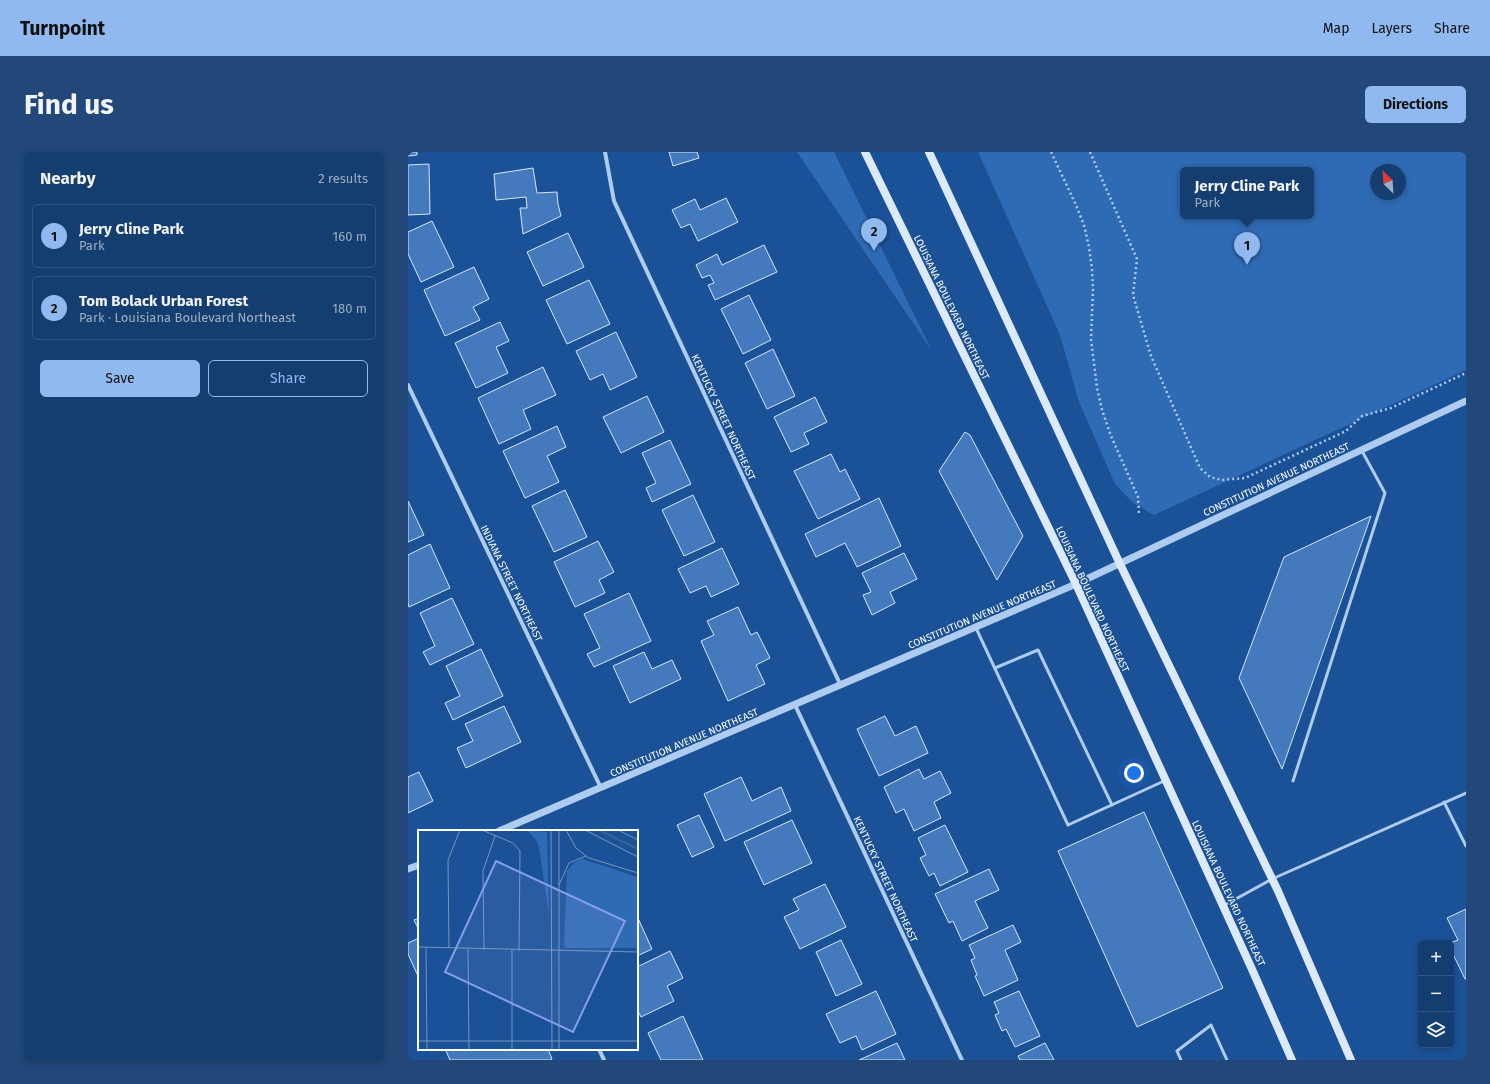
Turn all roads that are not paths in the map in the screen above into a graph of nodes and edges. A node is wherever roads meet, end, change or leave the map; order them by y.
1 (605, 152) edge
2 (865, 152) edge
3 (929, 152) edge
4 (408, 385) edge
5 (1466, 401) edge
6 (1362, 450) junction
7 (1120, 564) junction
8 (1076, 584) junction
9 (976, 628) junction
10 (995, 668) junction
11 (841, 686) junction
12 (796, 705) junction
13 (1166, 780) junction
14 (1293, 781) dead end
15 (601, 788) junction
16 (1466, 793) edge
17 (1444, 802) junction
18 (1112, 806) junction
19 (501, 830) edge
20 (1466, 846) edge
21 (418, 864) edge
22 (408, 869) edge
23 (1272, 879) junction
24 (1224, 906) junction
25 (599, 1050) edge
26 (604, 1060) edge
27 (962, 1060) edge
28 (1181, 1060) edge
29 (1227, 1060) edge
30 (1292, 1060) edge
31 (1351, 1060) edge

1 - 11 street, KENTUCKY STREET NORTHEAST
2 - 8 main road, LOUISIANA BOULEVARD NORTHEAST
3 - 7 main road
4 - 15 street, INDIANA STREET NORTHEAST
5 - 6 street, CONSTITUTION AVENUE NORTHEAST
6 - 7 street, CONSTITUTION AVENUE NORTHEAST
6 - 14 lane
7 - 8 street, CONSTITUTION AVENUE NORTHEAST
7 - 23 main road
8 - 9 street, CONSTITUTION AVENUE NORTHEAST
8 - 13 main road, LOUISIANA BOULEVARD NORTHEAST
9 - 10 lane
9 - 11 street, CONSTITUTION AVENUE NORTHEAST
10 - 18 lane
10 - 18 lane
11 - 12 street, CONSTITUTION AVENUE NORTHEAST
12 - 15 street, CONSTITUTION AVENUE NORTHEAST
12 - 27 street, KENTUCKY STREET NORTHEAST
13 - 18 lane
13 - 24 main road, LOUISIANA BOULEVARD NORTHEAST
15 - 19 street, CONSTITUTION AVENUE NORTHEAST
16 - 17 lane
17 - 20 lane
17 - 23 lane
21 - 22 street
23 - 24 lane
23 - 31 main road
24 - 30 main road, LOUISIANA BOULEVARD NORTHEAST
25 - 26 street
28 - 29 lane

